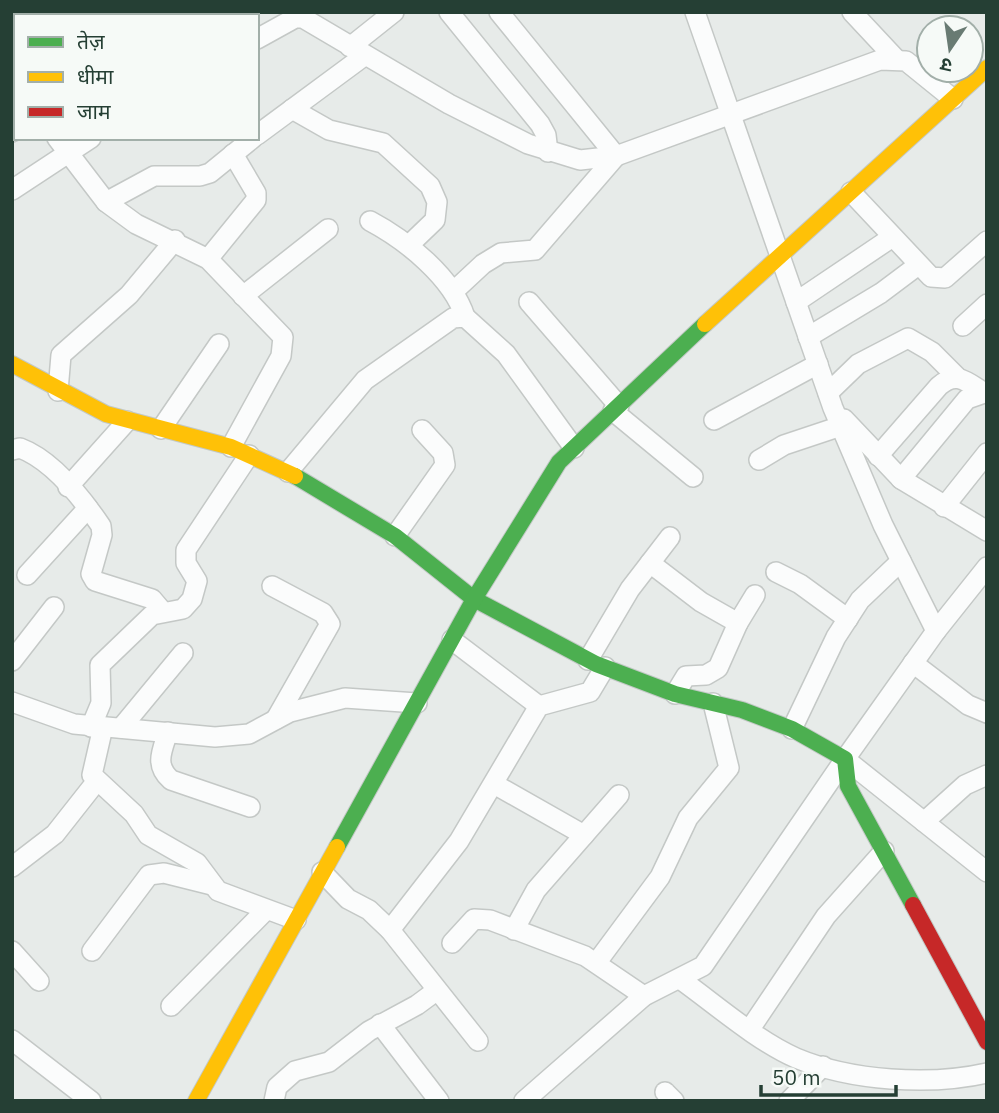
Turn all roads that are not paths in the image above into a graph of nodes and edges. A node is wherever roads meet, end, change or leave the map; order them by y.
1 (394, 12) edge
2 (449, 12) edge
3 (499, 12) edge
4 (695, 12) edge
5 (852, 12) edge
6 (259, 35) edge
7 (357, 52) junction
8 (895, 58) junction
9 (987, 68) edge
10 (953, 99) junction
11 (292, 108) junction
12 (730, 114) junction
13 (259, 133) edge
14 (83, 140) edge
15 (250, 140) edge
16 (63, 145) edge
17 (548, 152) junction
18 (233, 154) junction
19 (616, 156) junction
20 (12, 190) edge
21 (851, 192) junction
22 (106, 202) junction
23 (370, 221) dead end
24 (328, 229) dead end
25 (891, 238) junction
26 (175, 240) junction
27 (987, 241) edge
28 (409, 245) junction
29 (779, 254) junction
30 (208, 259) junction
31 (917, 266) junction
32 (454, 291) junction
33 (243, 296) junction
34 (529, 302) dead end
35 (796, 302) junction
36 (987, 304) edge
37 (465, 317) junction
38 (964, 326) dead end
39 (808, 337) junction
40 (219, 344) dead end
41 (818, 363) junction
42 (12, 364) edge
43 (957, 377) junction
44 (58, 391) junction
45 (985, 392) edge
46 (616, 408) junction
47 (834, 409) junction
48 (715, 420) dead end
49 (127, 421) junction
50 (161, 429) junction
51 (422, 430) dead end
52 (231, 447) junction
53 (574, 448) junction
54 (12, 450) edge
55 (987, 453) edge
56 (249, 455) junction
57 (878, 456) junction
58 (759, 460) dead end
59 (288, 472) junction
60 (693, 477) dead end
61 (901, 480) junction
62 (68, 487) junction
63 (944, 507) junction
64 (88, 508) junction
65 (987, 531) edge
66 (395, 536) junction
67 (670, 537) dead end
68 (901, 561) junction
69 (650, 563) junction
70 (987, 567) edge
71 (776, 572) dead end
72 (27, 575) dead end
73 (272, 586) dead end
74 (755, 595) dead end
75 (474, 599) junction
76 (54, 607) dead end
77 (163, 612) junction
78 (848, 619) junction
79 (737, 623) junction
80 (936, 631) junction
81 (20, 638) edge
82 (452, 640) junction
83 (183, 653) dead end
84 (12, 661) edge
85 (596, 663) junction
86 (913, 663) junction
87 (675, 694) junction
88 (12, 702) edge
89 (416, 703) junction
90 (713, 703) junction
91 (539, 706) junction
92 (987, 713) edge
93 (276, 719) junction
94 (105, 727) junction
95 (792, 729) junction
96 (169, 732) junction
97 (845, 759) junction
98 (987, 775) edge
99 (96, 782) junction
100 (494, 784) junction
101 (619, 795) dead end
102 (250, 807) dead end
103 (924, 822) junction
104 (584, 835) junction
105 (884, 851) junction
106 (12, 867) edge
107 (322, 872) junction
108 (987, 873) edge
109 (212, 886) junction
110 (266, 910) junction
111 (296, 920) junction
112 (390, 930) junction
113 (514, 930) junction
114 (452, 943) dead end
115 (12, 951) edge
116 (92, 951) dead end
117 (597, 962) junction
118 (680, 979) junction
119 (39, 981) dead end
120 (436, 991) junction
121 (644, 996) junction
122 (171, 1006) dead end
123 (380, 1024) junction
124 (750, 1029) junction
125 (12, 1040) edge
126 (478, 1041) dead end
127 (987, 1042) edge
128 (823, 1066) junction
129 (987, 1073) edge
130 (92, 1101) edge
131 (196, 1101) edge
132 (274, 1101) edge
133 (439, 1101) edge
134 (524, 1101) edge
135 (789, 1101) edge

1 - 7 street
2 - 17 street
3 - 19 street
4 - 12 street
5 - 8 street
6 - 7 street
7 - 11 street
7 - 17 street
8 - 10 street
8 - 12 street
9 - 10 street
10 - 21 street
11 - 13 street
11 - 28 street
12 - 19 street
12 - 29 street
14 - 16 street
15 - 18 street
16 - 20 street
16 - 22 street
17 - 19 street
18 - 22 street
18 - 30 street
19 - 32 street
21 - 25 street
21 - 29 street
22 - 26 street
23 - 28 street
24 - 33 street
25 - 31 street
25 - 35 street
26 - 30 street
26 - 44 street
27 - 31 street
28 - 32 street
29 - 35 street
29 - 46 street
30 - 33 street
31 - 39 street
32 - 37 street
33 - 52 street
34 - 46 street
35 - 39 street
36 - 38 street
37 - 53 street
37 - 59 street
39 - 41 street
40 - 50 street
41 - 47 street
41 - 48 street
42 - 44 street
43 - 45 street
43 - 47 street
43 - 57 street
44 - 49 street
45 - 61 street
46 - 53 street
46 - 60 street
47 - 57 street
47 - 58 street
47 - 68 street
49 - 50 street
49 - 62 street
50 - 52 street
51 - 66 street
52 - 56 street
53 - 75 street
54 - 62 street
55 - 63 street
56 - 59 street
56 - 77 street
57 - 61 street
59 - 66 street
61 - 63 street
62 - 64 street
63 - 65 street
64 - 72 street
64 - 77 street
66 - 75 street
67 - 69 street
68 - 78 street
68 - 80 street
69 - 79 street
69 - 85 street
70 - 80 street
71 - 78 street
73 - 93 street
74 - 79 street
75 - 82 street
75 - 85 street
76 - 81 street
77 - 94 street
78 - 95 street
79 - 87 street
80 - 86 street
81 - 84 street
82 - 89 street
82 - 91 street
83 - 94 street
85 - 87 street
85 - 91 street
86 - 92 street
86 - 97 street
87 - 90 street
88 - 94 street
89 - 93 street
89 - 107 street
90 - 95 street
90 - 117 street
91 - 100 street
93 - 96 street
94 - 96 street
94 - 99 street
95 - 97 street
96 - 102 street
97 - 103 street
97 - 105 street
97 - 118 street
98 - 103 street
99 - 106 street
99 - 109 street
100 - 104 street
100 - 112 street
101 - 104 street
103 - 108 street
104 - 113 street
105 - 124 street
105 - 127 street
107 - 111 street
107 - 112 street
109 - 110 street
109 - 116 street
110 - 111 street
110 - 122 street
111 - 131 street
112 - 120 street
113 - 114 street
113 - 117 street
115 - 119 street
117 - 121 street
118 - 121 street
118 - 124 street
120 - 123 street
120 - 126 street
121 - 134 street
123 - 132 street
123 - 133 street
124 - 128 street
125 - 130 street
128 - 129 street
128 - 135 street

